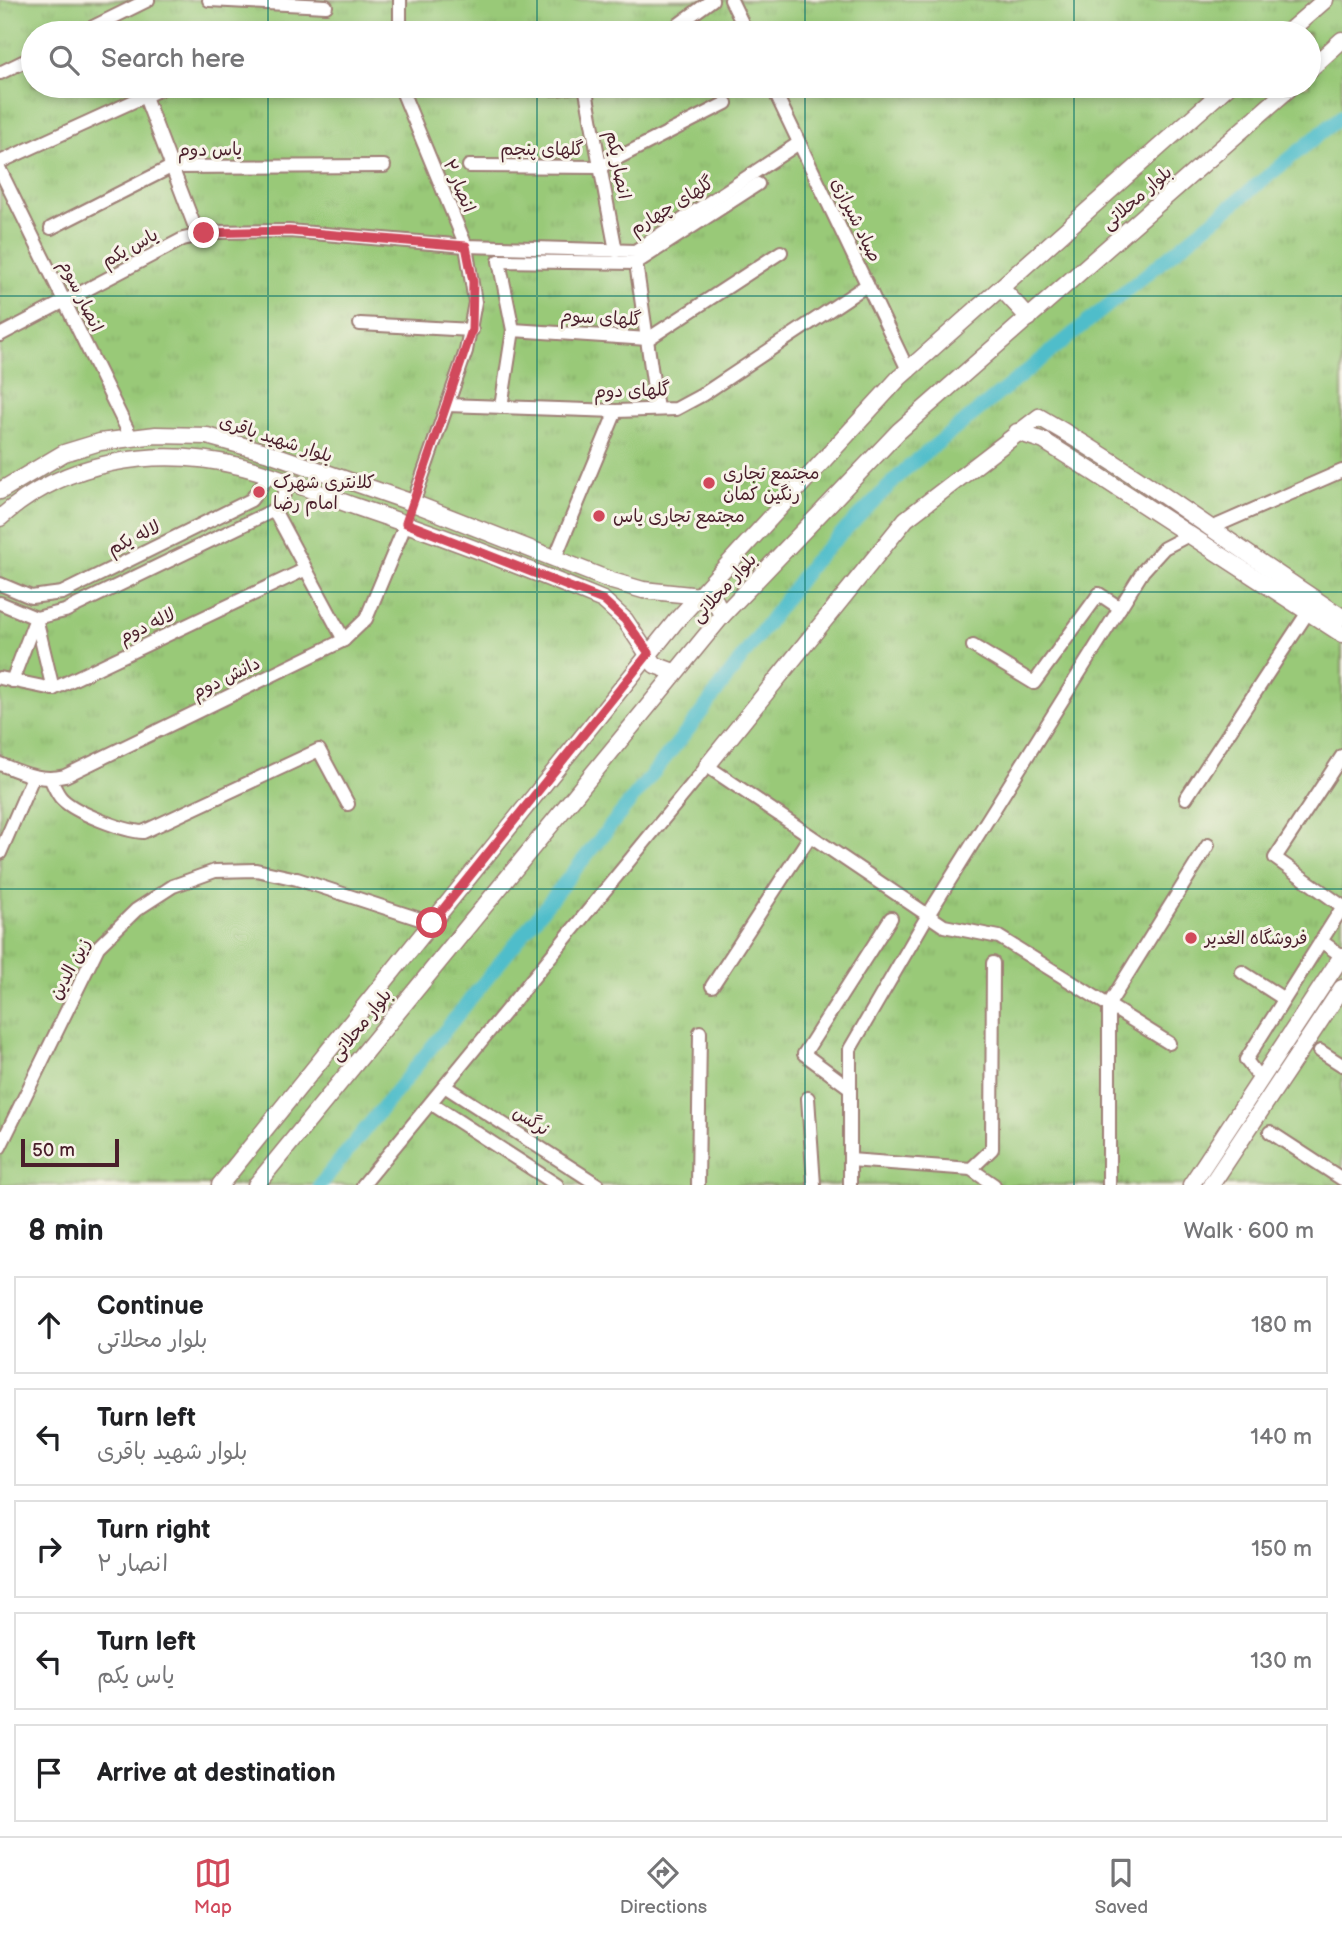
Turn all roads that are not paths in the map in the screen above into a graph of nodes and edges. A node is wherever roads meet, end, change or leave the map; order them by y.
1 (148, 0) edge
2 (209, 0) edge
3 (400, 0) edge
4 (712, 0) edge
5 (731, 0) edge
6 (1325, 0) edge
7 (326, 6) dead end
8 (105, 21) edge
9 (400, 21) edge
10 (683, 21) edge
11 (741, 21) edge
12 (1301, 21) edge
13 (1342, 40) edge
14 (1321, 59) edge
15 (21, 63) edge
16 (0, 73) edge
17 (136, 98) edge
18 (145, 98) edge
19 (405, 98) edge
20 (587, 98) edge
21 (778, 98) edge
22 (1215, 98) edge
23 (1278, 98) edge
24 (726, 103) dead end
25 (799, 143) junction
26 (0, 162) edge
27 (384, 166) dead end
28 (468, 166) dead end
29 (171, 167) junction
30 (600, 167) junction
31 (0, 170) edge
32 (758, 184) dead end
33 (51, 228) dead end
34 (198, 235) junction
35 (466, 246) junction
36 (616, 251) junction
37 (781, 252) dead end
38 (636, 263) junction
39 (867, 285) junction
40 (1001, 288) junction
41 (65, 303) junction
42 (1029, 318) junction
43 (360, 324) dead end
44 (472, 330) junction
45 (513, 330) junction
46 (0, 335) edge
47 (648, 340) junction
48 (908, 370) junction
49 (447, 405) junction
50 (501, 407) junction
51 (657, 410) junction
52 (616, 411) junction
53 (1017, 432) junction
54 (131, 437) junction
55 (1342, 471) edge
56 (269, 475) junction
57 (290, 483) junction
58 (0, 491) edge
59 (413, 503) junction
60 (274, 510) junction
61 (0, 518) edge
62 (406, 523) junction
63 (1209, 529) junction
64 (1189, 535) junction
65 (555, 558) junction
66 (304, 570) junction
67 (0, 584) edge
68 (701, 597) junction
69 (0, 603) edge
70 (1120, 608) junction
71 (1308, 612) junction
72 (722, 616) junction
73 (1342, 617) edge
74 (36, 618) junction
75 (1342, 634) edge
76 (344, 640) junction
77 (973, 646) dead end
78 (649, 653) junction
79 (674, 672) junction
80 (6, 680) edge
81 (53, 689) junction
82 (1342, 756) edge
83 (0, 764) edge
84 (706, 766) junction
85 (33, 777) junction
86 (51, 780) junction
87 (1186, 798) dead end
88 (348, 804) dead end
89 (810, 836) junction
90 (1208, 845) dead end
91 (0, 853) edge
92 (1342, 907) edge
93 (928, 915) junction
94 (891, 918) dead end
95 (432, 923) junction
96 (1321, 942) junction
97 (1342, 956) edge
98 (993, 963) dead end
99 (1242, 972) dead end
100 (712, 986) dead end
101 (1342, 988) edge
102 (1284, 999) junction
103 (1109, 1004) junction
104 (699, 1032) dead end
105 (1169, 1043) dead end
106 (1320, 1051) dead end
107 (1342, 1065) edge
108 (1261, 1080) junction
109 (446, 1087) junction
110 (850, 1088) junction
111 (808, 1098) dead end
112 (432, 1104) junction
113 (1270, 1132) dead end
114 (0, 1147) edge
115 (850, 1160) junction
116 (971, 1169) junction
117 (1342, 1179) edge
118 (220, 1185) edge
119 (256, 1185) edge
120 (363, 1185) edge
121 (557, 1185) edge
122 (598, 1185) edge
123 (698, 1185) edge
124 (814, 1185) edge
125 (850, 1185) edge
126 (994, 1185) edge
127 (1109, 1185) edge
128 (1191, 1185) edge
129 (1211, 1185) edge

1 - 8 street
2 - 7 street
3 - 9 street
4 - 10 street
5 - 11 street
6 - 12 street
13 - 14 street
15 - 16 street
17 - 26 street
18 - 29 street
19 - 35 street, انصار ۲
20 - 30 street, انصار یکم
21 - 25 street, صیاد شیرازی
22 - 40 street, بلوار محلاتی
23 - 42 street, بلوار محلاتی
24 - 30 street, گلهای پنجم
25 - 36 street, گلهای چهارم
25 - 39 street, صیاد شیرازی
27 - 29 street, یاس دوم
28 - 30 street, گلهای پنجم
29 - 33 street, یاس دوم
29 - 34 street
30 - 36 street, انصار یکم
31 - 41 street, انصار سوم
32 - 38 street
34 - 35 street, یاس یکم
34 - 41 street, یاس یکم
35 - 36 street, گلهای چهارم
35 - 44 street, انصار ۲
37 - 47 street, گلهای سوم
38 - 45 street
38 - 47 street
39 - 48 street, صیاد شیرازی
39 - 51 street, گلهای دوم
40 - 42 street
40 - 48 street, بلوار محلاتی
41 - 46 street, یاس یکم
41 - 54 street, انصار سوم
42 - 72 street, بلوار محلاتی
43 - 44 street
44 - 49 street, انصار ۲
45 - 47 street, گلهای سوم
45 - 50 street
47 - 51 street
48 - 68 street, بلوار محلاتی
49 - 50 street, گلهای دوم
49 - 59 street, انصار ۲
50 - 52 street, گلهای دوم
51 - 52 street, گلهای دوم
52 - 65 street
53 - 63 street
53 - 64 street
53 - 84 street
54 - 58 street, بلوار شهید باقری
54 - 59 street, بلوار شهید باقری
55 - 63 street
56 - 57 street, بلوار شهید باقری
56 - 61 street, بلوار شهید باقری
56 - 67 street, لاله یکم
57 - 60 street
57 - 62 street, بلوار شهید باقری
59 - 62 street
59 - 65 street, بلوار شهید باقری
60 - 66 street
60 - 74 street
62 - 76 street, دانش دوم
62 - 78 street, بلوار شهید باقری
63 - 73 street
64 - 70 street
64 - 71 street
65 - 68 street, بلوار شهید باقری
66 - 76 street
66 - 81 street, لاله دوم
68 - 72 street
68 - 78 street, بلوار محلاتی
69 - 74 street
70 - 77 street
70 - 93 street
71 - 75 street
71 - 87 street
72 - 79 street, بلوار محلاتی
74 - 80 street
74 - 81 street
76 - 86 street, دانش دوم
78 - 79 street, بلوار شهید باقری
78 - 95 street, بلوار محلاتی
79 - 119 street, بلوار محلاتی
80 - 81 street
82 - 92 street
83 - 85 street
84 - 89 street
84 - 109 street
85 - 86 street
85 - 91 street
86 - 88 street
89 - 93 street
89 - 100 street
90 - 103 street
92 - 96 street
93 - 103 street
93 - 110 street
94 - 110 street
95 - 114 street, زین الدین
95 - 118 street, بلوار محلاتی
96 - 97 street
96 - 102 street
97 - 108 street
98 - 116 street
99 - 102 street
101 - 129 street
102 - 108 street
103 - 105 street
103 - 127 street
104 - 123 street
106 - 107 street
108 - 128 street
109 - 112 street
109 - 122 street, نرگس
110 - 115 street
111 - 124 street
112 - 120 street
112 - 121 street
113 - 117 street
115 - 116 street
115 - 125 street
116 - 126 street

